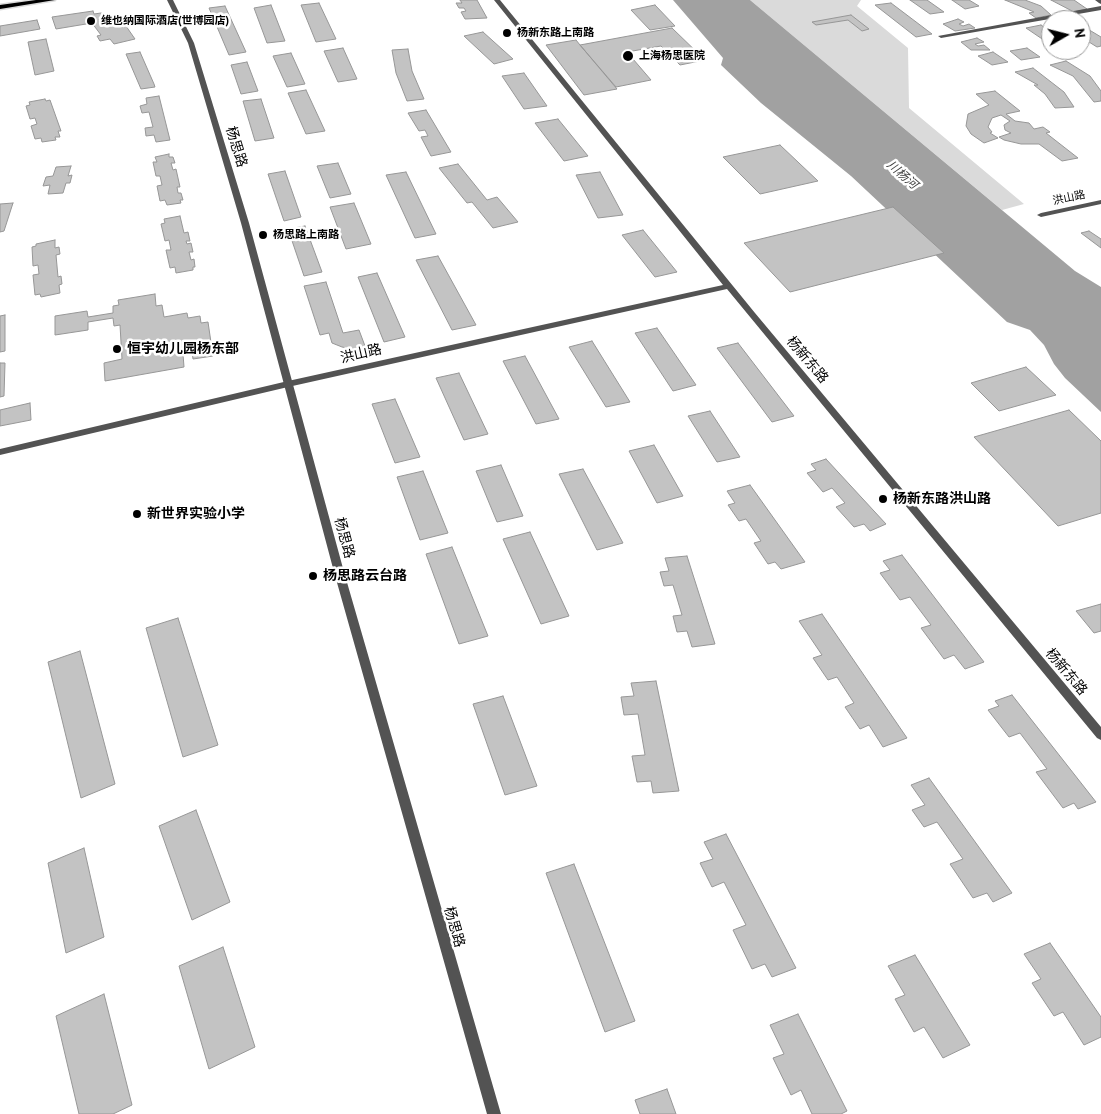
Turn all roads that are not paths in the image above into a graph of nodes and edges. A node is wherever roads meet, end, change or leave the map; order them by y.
1 (52, 0) edge
2 (170, 0) edge
3 (497, 0) edge
4 (0, 7) edge
5 (1101, 8) edge
6 (941, 36) dead end
7 (1101, 202) edge
8 (1041, 215) dead end
9 (729, 286) junction
10 (288, 384) junction
11 (0, 452) edge
12 (1101, 735) edge
13 (494, 1114) edge

1 - 4 main road
2 - 10 street, 杨思路
3 - 9 street, 杨新东路
5 - 6 street
7 - 8 street, 洪山路
9 - 10 street, 洪山路
9 - 12 street, 杨新东路
10 - 11 street, 洪山路
10 - 13 street, 杨思路

